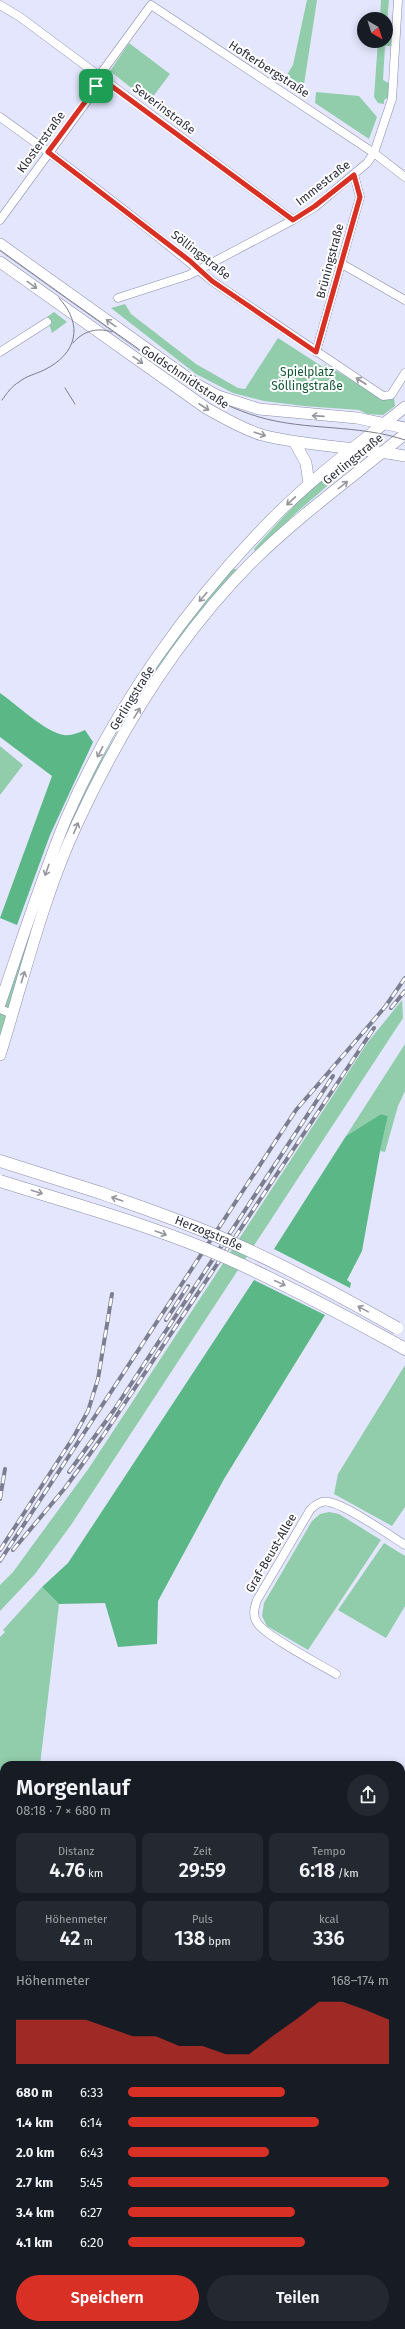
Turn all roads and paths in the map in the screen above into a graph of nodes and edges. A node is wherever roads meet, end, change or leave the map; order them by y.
1 (398, 0) edge
2 (0, 5) edge
3 (151, 5) joint
4 (101, 77) junction
5 (0, 118) edge
6 (48, 152) junction
7 (374, 153) junction
8 (354, 175) junction
9 (405, 177) edge
10 (0, 220) edge
11 (293, 220) junction
12 (0, 244) edge
13 (0, 262) edge
14 (342, 264) junction
15 (199, 270) junction
16 (118, 298) dead end
17 (405, 300) edge
18 (48, 322) dead end
19 (0, 352) edge
20 (316, 352) junction
21 (405, 373) edge
22 (405, 407) edge
23 (385, 423) junction
24 (405, 428) edge
25 (405, 434) edge
26 (294, 441) junction
27 (352, 448) junction
28 (383, 452) junction
29 (405, 456) edge
30 (309, 484) junction
31 (0, 1004) edge
32 (0, 1008) edge
33 (12, 1014) junction
34 (0, 1055) edge
35 (0, 1161) edge
36 (0, 1181) edge
37 (401, 1330) edge
38 (405, 1349) edge
39 (405, 1544) edge
40 (336, 1674) dead end

1 - 7 street, Immestraße
2 - 4 street, Severinstraße
3 - 4 street, Klosterstraße
3 - 7 street, Hofterbergstraße
4 - 6 street, Klosterstraße
4 - 11 street, Severinstraße
5 - 6 street, Söllingstraße
6 - 10 street, Klosterstraße
6 - 15 street, Söllingstraße
7 - 8 street, Immestraße
7 - 9 street, Hofterbergstraße
8 - 11 street, Immestraße
8 - 14 street, Brüningstraße
11 - 15 street, Immestraße
23 -> 12 main road, Goldschmidtstraße
13 -> 26 main road, Goldschmidtstraße
14 - 17 street
14 - 20 street, Brüningstraße
15 - 16 street, Immestraße
15 - 20 street, Söllingstraße
18 - 19 street
21 -> 20 street, Söllingstraße
22 - 23 main road, Gerlingstraße
23 - 24 main road, Goldschmidtstraße
23 - 27 main road, Gerlingstraße
25 - 28 main road, Gerlingstraße
26 - 27 main road, Goldschmidtstraße
26 - 30 main road
27 - 28 main road, Goldschmidtstraße
27 - 30 main road, Gerlingstraße
28 - 29 main road, Goldschmidtstraße
33 -> 28 main road, Gerlingstraße
30 -> 31 main road, Gerlingstraße
32 - 33 street
33 - 34 main road, Gerlingstraße
37 -> 35 main road, Herzogstraße, bridge
36 -> 38 main road, Herzogstraße, bridge
39 - 40 street, Graf-Beust-Allee

